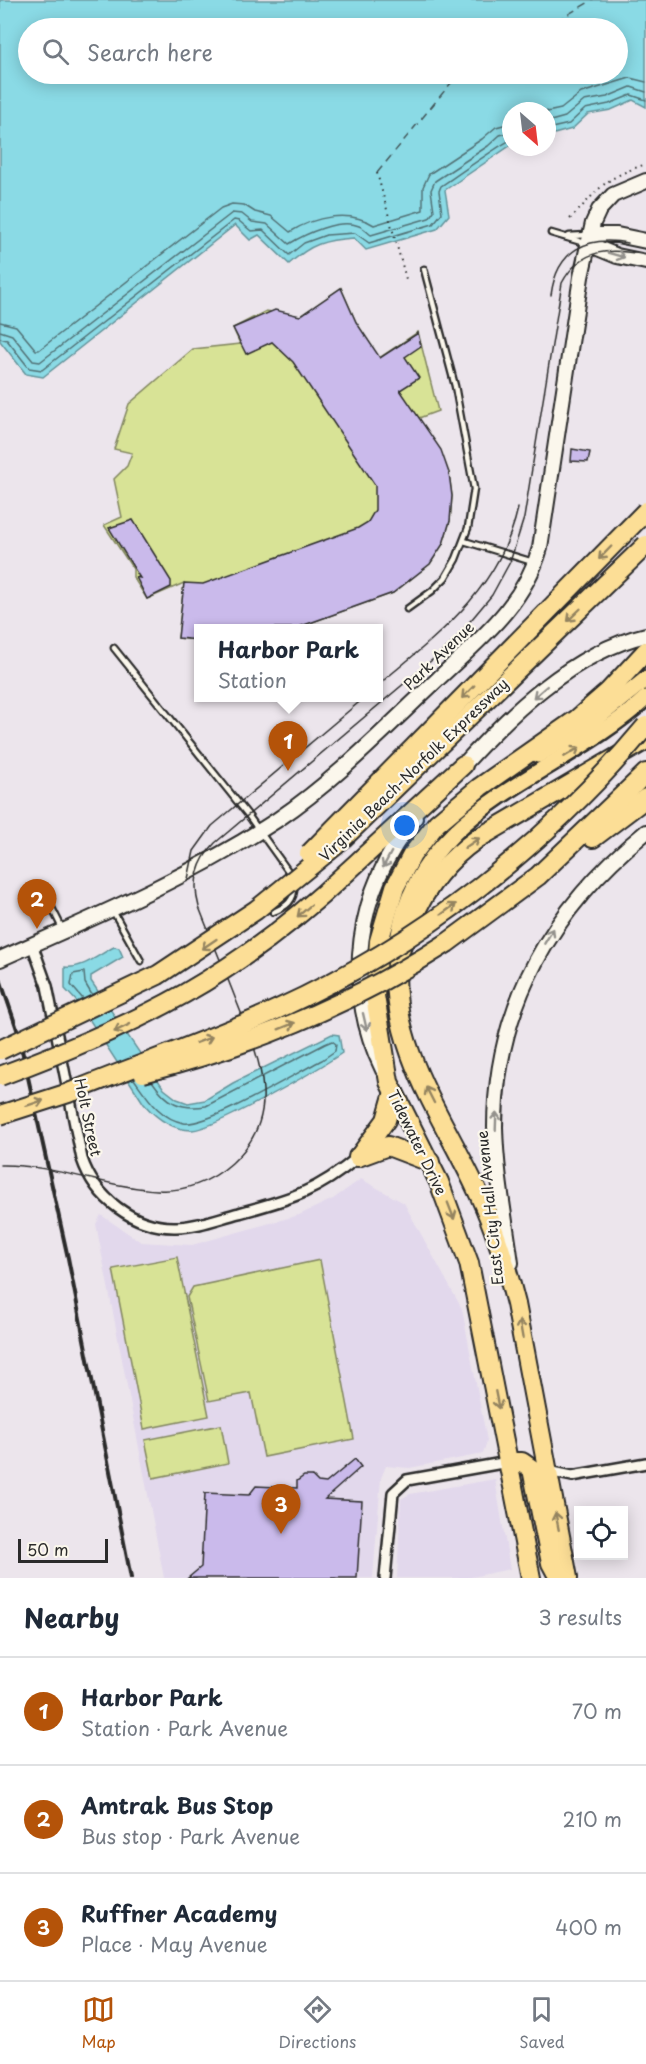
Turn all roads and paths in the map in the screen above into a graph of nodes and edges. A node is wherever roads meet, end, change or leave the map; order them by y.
1 (377, 173) dead end
2 (646, 181) edge
3 (551, 233) dead end
4 (567, 236) junction
5 (589, 240) junction
6 (646, 241) edge
7 (646, 262) edge
8 (424, 269) dead end
9 (406, 279) dead end
10 (646, 511) edge
11 (465, 541) junction
12 (646, 545) edge
13 (535, 563) junction
14 (407, 609) dead end
15 (646, 635) edge
16 (114, 648) dead end
17 (646, 651) edge
18 (646, 679) edge
19 (646, 698) edge
20 (646, 726) edge
21 (646, 740) edge
22 (463, 765) junction
23 (516, 772) junction
24 (646, 773) edge
25 (646, 798) edge
26 (260, 831) junction
27 (646, 832) edge
28 (538, 876) junction
29 (47, 898) dead end
30 (112, 909) junction
31 (265, 911) junction
32 (63, 931) junction
33 (32, 944) junction
34 (0, 959) edge
35 (141, 961) dead end
36 (397, 961) junction
37 (0, 1050) edge
38 (0, 1076) edge
39 (391, 1087) junction
40 (71, 1092) junction
41 (0, 1115) edge
42 (358, 1157) junction
43 (430, 1162) junction
44 (516, 1304) junction
45 (508, 1462) junction
46 (646, 1463) edge
47 (548, 1471) junction
48 (385, 1578) edge
49 (531, 1578) edge
50 (559, 1578) edge
51 (568, 1578) edge

1 - 9 path
2 - 5 main road, Park Avenue
3 - 4 lane
4 - 5 lane
4 - 5 lane
5 - 6 main road
5 -> 7 main road
5 - 13 main road, Park Avenue
8 - 11 lane
10 -> 31 highway, bridge
11 - 13 lane
11 - 14 lane
12 -> 31 highway, Virginia Beach-Norfolk Expressway, bridge
13 - 26 main road, Park Avenue
15 -> 22 main road
16 - 26 lane
17 - 23 highway, Tidewater Drive
18 - 23 main road, Tidewater Drive
23 -> 19 main road, Tidewater Drive
40 -> 20 highway, bridge
36 -> 21 highway
22 -> 38 highway, bridge
22 -> 39 main road
23 - 36 main road, Tidewater Drive
23 - 39 highway, Tidewater Drive
24 - 28 highway
25 - 28 highway
26 - 30 main road, Park Avenue
26 - 31 lane
44 -> 27 main road, East City Hall Avenue
40 -> 28 highway, bridge
29 - 32 lane
30 - 32 main road, Park Avenue
30 - 35 lane
31 -> 37 highway, Virginia Beach-Norfolk Expressway, bridge
32 - 33 main road, Park Avenue
33 - 34 main road, Park Avenue
33 - 42 street, Holt Street
44 -> 36 highway, Tidewater Drive
39 - 42 highway
39 - 43 highway, Tidewater Drive
41 -> 40 highway, bridge
42 - 43 highway
43 -> 45 highway, Tidewater Drive
47 -> 44 highway, Tidewater Drive
45 - 48 street
45 - 49 highway, Tidewater Drive
45 - 50 highway
46 - 47 street
51 -> 47 highway, Tidewater Drive

